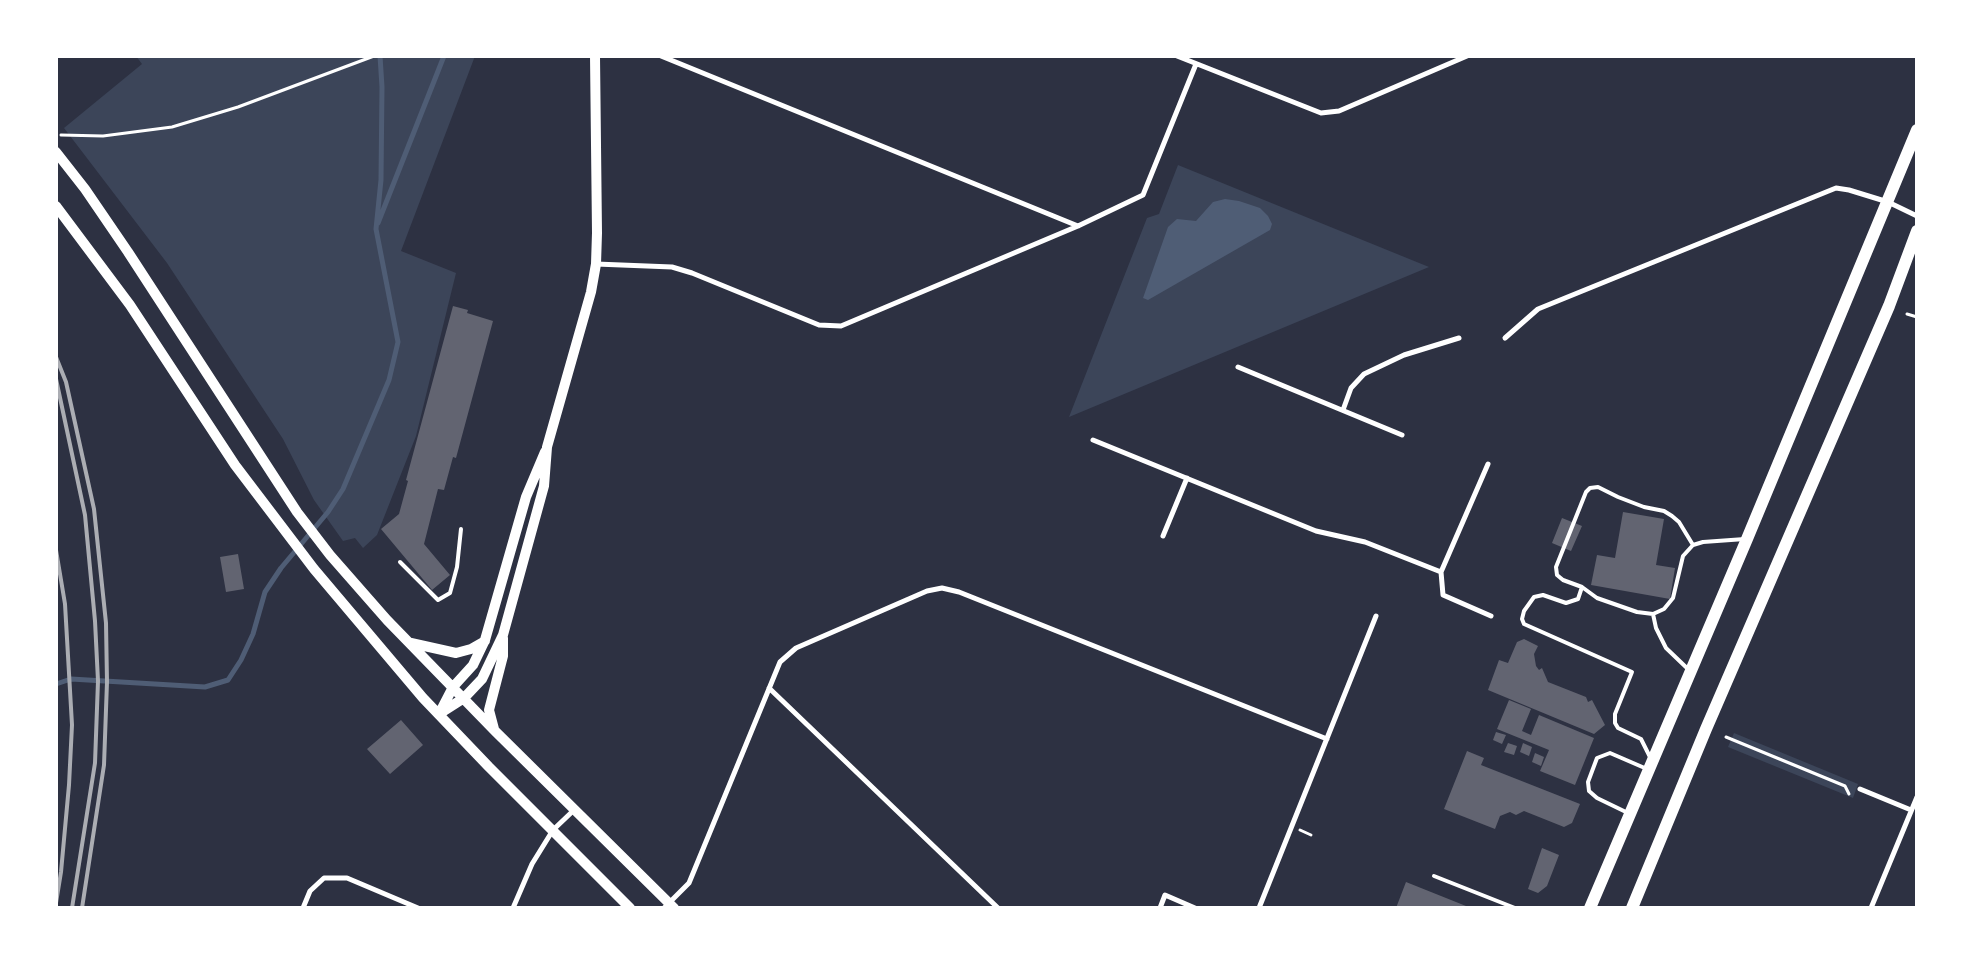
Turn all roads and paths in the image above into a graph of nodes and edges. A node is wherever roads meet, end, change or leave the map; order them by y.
1 (373, 56) edge
2 (595, 56) edge
3 (661, 56) edge
4 (1177, 56) edge
5 (1466, 56) edge
6 (1196, 64) junction
7 (1917, 130) edge
8 (61, 135) dead end
9 (56, 152) edge
10 (1888, 202) junction
11 (56, 206) edge
12 (1917, 216) edge
13 (1078, 226) junction
14 (1917, 231) edge
15 (596, 264) junction
16 (1908, 314) dead end
17 (1917, 317) edge
18 (1459, 338) dead end
19 (1505, 338) dead end
20 (1238, 366) dead end
21 (1343, 410) junction
22 (1402, 435) dead end
23 (1093, 440) dead end
24 (547, 447) junction
25 (1488, 464) dead end
26 (1187, 478) junction
27 (461, 529) dead end
28 (1163, 536) dead end
29 (1747, 538) junction
30 (1693, 545) junction
31 (400, 562) dead end
32 (1441, 572) junction
33 (1582, 587) junction
34 (1653, 614) junction
35 (1376, 616) dead end
36 (1491, 616) dead end
37 (504, 635) junction
38 (486, 640) junction
39 (410, 643) junction
40 (1690, 672) junction
41 (453, 687) junction
42 (769, 688) junction
43 (464, 698) junction
44 (439, 714) junction
45 (495, 731) junction
46 (1726, 737) dead end
47 (1327, 739) junction
48 (1650, 765) junction
49 (1860, 789) dead end
50 (1857, 797) dead end
51 (1917, 797) edge
52 (574, 810) junction
53 (1911, 810) junction
54 (1630, 814) junction
55 (553, 830) junction
56 (1434, 876) dead end
57 (1589, 905) edge
58 (669, 906) edge
59 (303, 908) edge
60 (418, 908) edge
61 (513, 908) edge
62 (630, 908) edge
63 (998, 908) edge
64 (1160, 908) edge
65 (1195, 908) edge
66 (1259, 908) edge
67 (1514, 908) edge
68 (1632, 908) edge
69 (1871, 908) edge

1 - 8 path
2 - 15 main road
3 - 13 street
4 - 6 street
5 - 6 street
6 - 13 street
7 - 10 main road
9 - 39 main road
10 - 12 street
10 - 19 street
10 - 29 main road
11 - 44 main road
13 - 15 street
14 - 68 main road
15 - 24 main road
16 - 17 path
18 - 21 street
20 - 21 street
21 - 22 street
23 - 26 street
24 - 37 main road
24 - 38 main road
25 - 32 street
26 - 28 street
26 - 32 street
27 - 31 lane
29 - 30 lane
29 - 40 main road
30 - 33 lane
30 - 34 lane
32 - 36 street
33 - 34 lane
33 - 48 lane
34 - 40 lane
35 - 47 street
37 - 43 main road
37 - 45 main road
38 - 39 main road
38 - 41 main road
39 - 41 main road
40 - 48 main road
41 - 43 main road
41 - 44 main road
42 - 47 street
42 - 58 street
42 - 63 street
43 - 44 main road
43 - 45 main road
44 - 55 main road
45 - 52 main road
46 - 50 path
47 - 66 street
48 - 54 main road
48 - 54 lane
49 - 53 street
51 - 53 street
52 - 55 street
52 - 58 main road
53 - 69 street
54 - 57 main road
55 - 61 street
55 - 62 main road
56 - 67 lane
59 - 60 street
64 - 65 street

